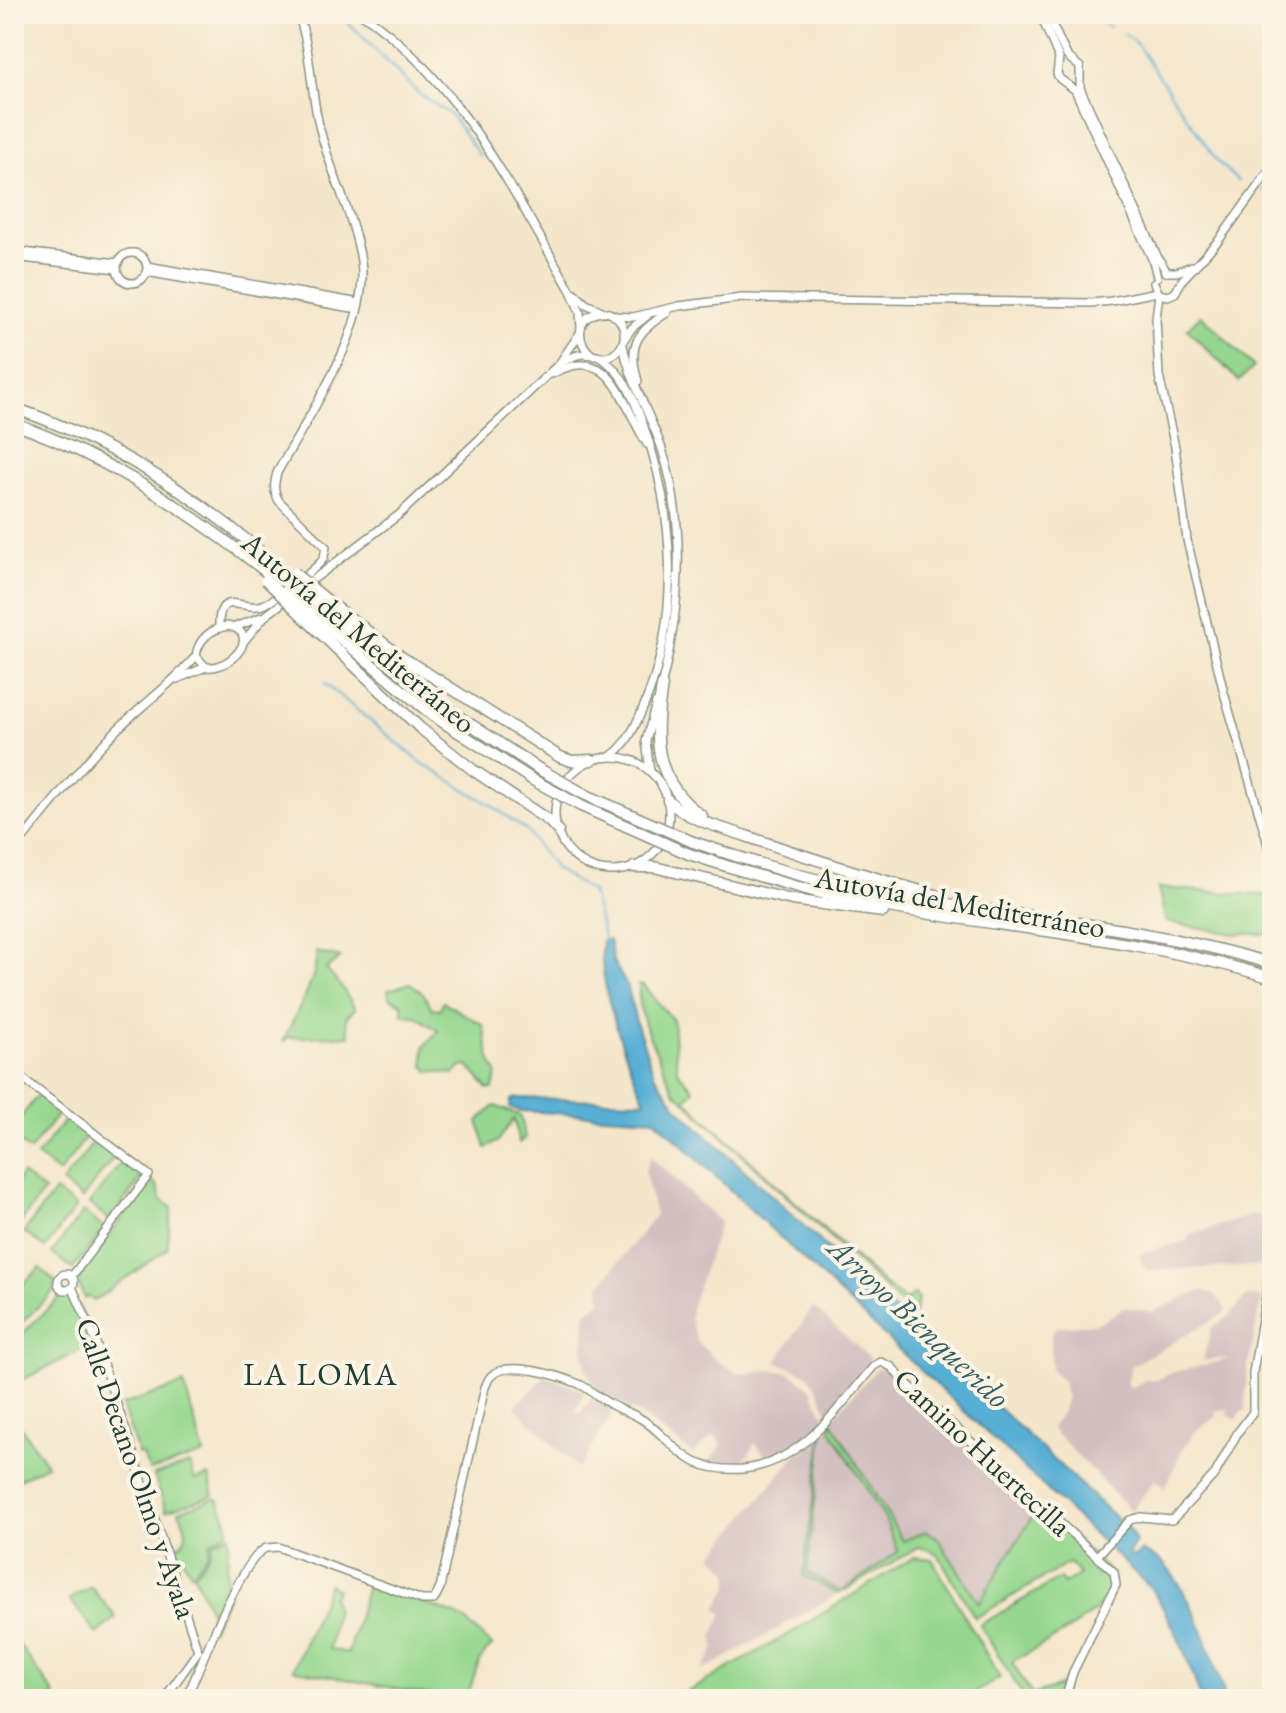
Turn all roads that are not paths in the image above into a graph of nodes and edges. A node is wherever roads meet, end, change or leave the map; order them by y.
1 (298, 14) edge
2 (305, 14) edge
3 (362, 14) edge
4 (1040, 14) edge
5 (1047, 14) edge
6 (303, 28) junction
7 (1072, 59) junction
8 (1060, 63) junction
9 (1079, 77) junction
10 (1068, 83) junction
11 (1272, 167) edge
12 (14, 254) edge
13 (1197, 264) junction
14 (117, 266) junction
15 (146, 269) junction
16 (1169, 272) junction
17 (1179, 286) junction
18 (1158, 288) junction
19 (360, 289) junction
20 (571, 291) junction
21 (1143, 296) junction
22 (1134, 297) junction
23 (346, 303) junction
24 (358, 306) junction
25 (679, 306) junction
26 (1156, 309) junction
27 (604, 312) junction
28 (649, 315) junction
29 (614, 316) junction
30 (356, 320) junction
31 (1156, 325) junction
32 (580, 330) junction
33 (624, 343) junction
34 (598, 357) junction
35 (559, 364) junction
36 (540, 381) junction
37 (14, 408) edge
38 (647, 409) junction
39 (14, 424) edge
40 (654, 454) junction
41 (273, 571) junction
42 (264, 617) junction
43 (325, 617) junction
44 (219, 627) junction
45 (235, 627) junction
46 (244, 641) junction
47 (196, 656) junction
48 (206, 667) junction
49 (175, 680) junction
50 (662, 686) junction
51 (611, 756) junction
52 (592, 760) junction
53 (650, 771) junction
54 (668, 800) junction
55 (724, 829) junction
56 (558, 831) junction
57 (14, 850) edge
58 (1272, 865) edge
59 (634, 867) junction
60 (995, 911) junction
61 (993, 923) junction
62 (1272, 964) edge
63 (1272, 978) edge
64 (14, 1072) edge
65 (1272, 1235) edge
66 (72, 1276) junction
67 (72, 1287) junction
68 (1097, 1556) junction
69 (202, 1653) junction
70 (164, 1699) edge
71 (181, 1699) edge
72 (1065, 1699) edge

1 - 6 street
2 - 6 street
3 - 20 street
4 - 8 street
5 - 7 street
6 - 19 street
7 - 8 street
7 - 9 street
8 - 10 street
9 - 10 street
9 - 16 street
10 - 18 street
11 - 13 street
12 - 14 street
13 - 16 street
13 - 17 street
14 - 15 street
14 - 15 street
15 - 23 street
16 - 17 street
16 - 18 street
17 - 18 street
18 - 21 street
18 - 22 street
18 - 26 street
18 - 31 street
19 - 23 street
19 - 24 street
20 - 27 street
20 - 32 street
21 - 22 street
21 - 26 street
22 - 25 street
23 - 24 street
23 - 30 street
24 - 30 street
25 - 28 street
25 - 38 street
26 - 31 street
27 - 29 street
27 - 32 street
28 - 29 street
28 - 33 street
29 - 33 street
30 - 44 street
31 - 58 street
32 - 34 street
32 - 35 street
33 - 34 street
33 - 38 street
34 - 35 street
34 - 40 street
35 - 36 street
36 - 40 street
36 - 42 street
37 - 41 highway, Autovía del Mediterráneo
38 - 50 street
39 - 41 highway, Autovía del Mediterráneo
40 - 51 street
41 - 43 highway, Autovía del Mediterráneo, bridge
41 - 43 highway, bridge
42 - 45 street
42 - 46 street
43 - 52 highway
43 - 56 highway
43 - 60 highway, Autovía del Mediterráneo, bridge
43 - 61 highway, Autovía del Mediterráneo, bridge
44 - 45 street
44 - 47 street
45 - 46 street
46 - 48 street
47 - 48 street
47 - 49 street
48 - 49 street
49 - 57 street
50 - 53 street
50 - 55 highway
51 - 52 street
51 - 53 street
52 - 56 street
53 - 54 street
54 - 55 highway
54 - 59 street
55 - 60 highway
56 - 59 street
59 - 61 highway
60 - 62 highway, Autovía del Mediterráneo
61 - 63 highway, Autovía del Mediterráneo
64 - 66 street
65 - 68 street
66 - 67 street
66 - 67 street
67 - 69 street, Calle Decano Olmo y Ayala
68 - 69 street, Camino Huertecilla
68 - 72 street, Camino Huertecilla
69 - 70 street
69 - 71 street

